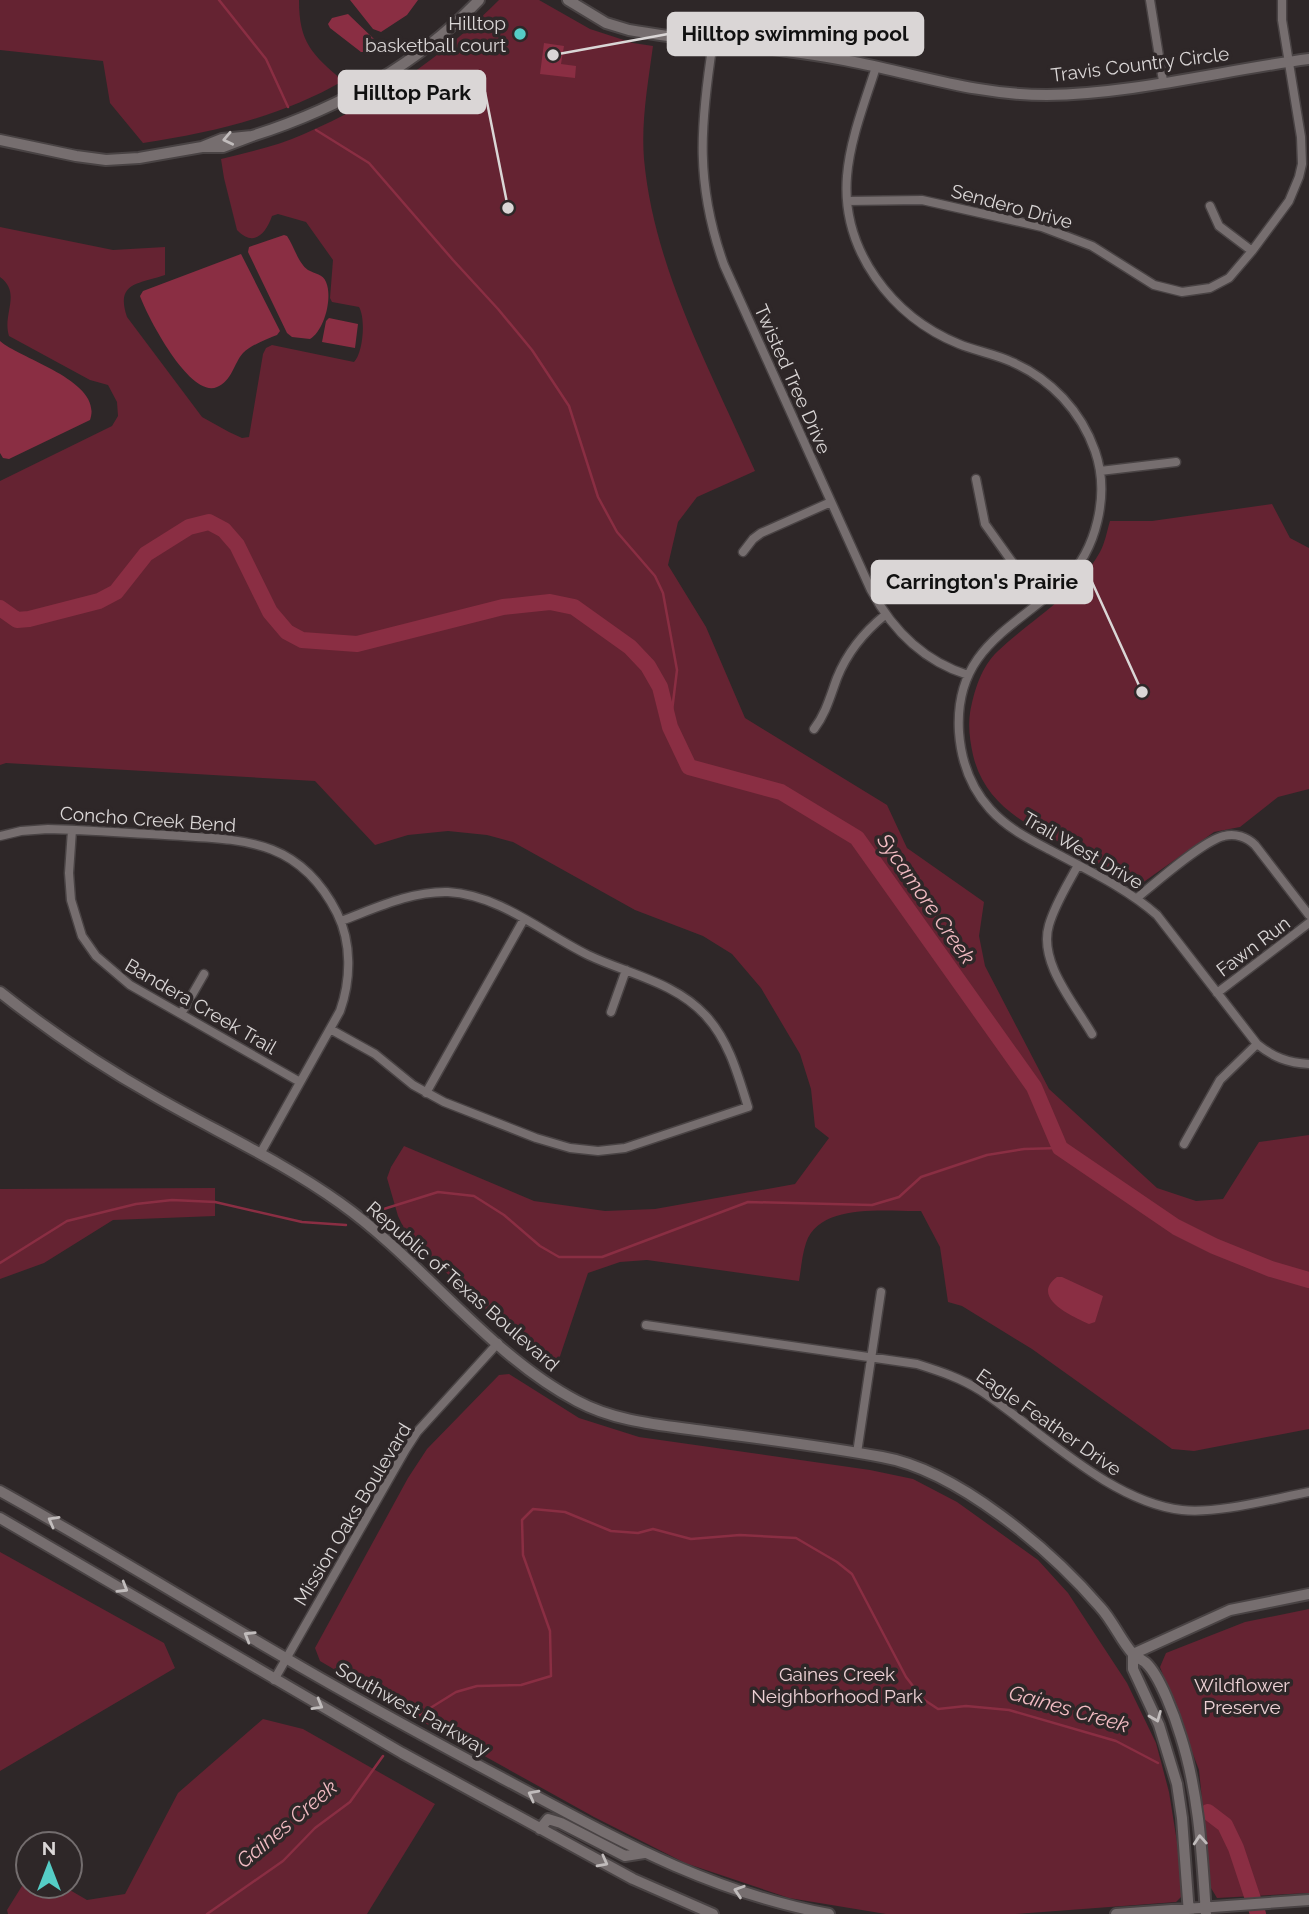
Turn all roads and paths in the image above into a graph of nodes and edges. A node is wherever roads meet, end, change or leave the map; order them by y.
1 (480, 0) edge
2 (568, 0) edge
3 (1150, 0) edge
4 (1282, 0) edge
5 (713, 42) junction
6 (1309, 59) edge
7 (1288, 61) junction
8 (876, 66) junction
9 (1163, 81) junction
10 (0, 140) edge
11 (847, 201) junction
12 (1210, 206) dead end
13 (1252, 251) junction
14 (1176, 462) dead end
15 (1100, 471) junction
16 (976, 479) dead end
17 (831, 502) junction
18 (743, 552) dead end
19 (1040, 601) junction
20 (885, 615) junction
21 (968, 676) junction
22 (814, 729) dead end
23 (72, 830) junction
24 (0, 836) edge
25 (1078, 865) junction
26 (1137, 898) junction
27 (1309, 915) edge
28 (524, 919) junction
29 (341, 921) junction
30 (1309, 923) edge
31 (626, 970) junction
32 (204, 974) dead end
33 (0, 992) edge
34 (1217, 993) junction
35 (611, 1012) dead end
36 (181, 1014) junction
37 (330, 1029) junction
38 (1092, 1034) dead end
39 (1256, 1044) junction
40 (1309, 1064) edge
41 (300, 1082) junction
42 (426, 1093) junction
43 (1184, 1144) dead end
44 (260, 1154) junction
45 (881, 1292) dead end
46 (646, 1325) dead end
47 (498, 1343) junction
48 (872, 1358) junction
49 (857, 1453) junction
50 (0, 1491) edge
51 (1309, 1492) edge
52 (0, 1518) edge
53 (1309, 1594) edge
54 (1133, 1654) junction
55 (287, 1659) junction
56 (274, 1679) junction
57 (540, 1829) junction
58 (644, 1853) junction
59 (1309, 1900) edge
60 (1189, 1911) edge
61 (1205, 1911) edge
62 (804, 1912) edge
63 (713, 1914) edge
64 (829, 1914) edge
65 (1116, 1914) edge

1 - 10 street
2 - 5 street, Travis Country Circle
3 - 9 street
4 - 7 street, Sendero Drive
5 - 8 street, Travis Country Circle
5 - 17 street, Twisted Tree Drive
6 - 7 street, Travis Country Circle
7 - 9 street, Travis Country Circle
7 - 13 street, Sendero Drive
8 - 9 street, Travis Country Circle
8 - 11 street, Trail West Drive
11 - 13 street, Sendero Drive
11 - 15 street, Trail West Drive
12 - 13 street
14 - 15 street
15 - 19 street, Trail West Drive
16 - 19 street
17 - 18 street
17 - 20 street, Twisted Tree Drive
19 - 21 street, Trail West Drive
20 - 21 street, Twisted Tree Drive
20 - 22 street
21 - 25 street, Trail West Drive
23 - 24 street, Concho Creek Bend
23 - 29 street, Concho Creek Bend
23 - 36 street, Bandera Creek Trail
25 - 26 street, Trail West Drive
25 - 38 street
26 - 27 street, Fawn Run
26 - 34 street, Trail West Drive
28 - 29 street
28 - 31 street
28 - 42 street
29 - 37 street, Concho Creek Bend
30 - 34 street, Fawn Run
31 - 35 street
31 - 42 street
32 - 36 street
33 - 44 street, Republic of Texas Boulevard
34 - 39 street, Trail West Drive
36 - 41 street, Bandera Creek Trail
37 - 41 street, Concho Creek Bend
37 - 42 street
39 - 40 street, Trail West Drive
39 - 43 street
41 - 44 street, Concho Creek Bend
44 - 47 street, Republic of Texas Boulevard
45 - 48 street
46 - 48 street, Eagle Feather Drive
47 - 49 street, Republic of Texas Boulevard
47 - 55 street, Mission Oaks Boulevard
48 - 49 street
48 - 51 street, Eagle Feather Drive
49 - 54 street, Republic of Texas Boulevard
55 -> 50 street, Southwest Parkway
52 -> 56 street
53 - 54 street
54 -> 60 street, Republic of Texas Boulevard
61 -> 54 street, Republic of Texas Boulevard
55 - 56 street, Mission Oaks Boulevard
58 -> 55 street, Southwest Parkway
56 -> 57 street
57 - 58 street
57 -> 63 street
62 -> 58 street, Southwest Parkway
59 - 61 street
60 - 61 street
60 - 65 street
62 - 64 street, Southwest Parkway

